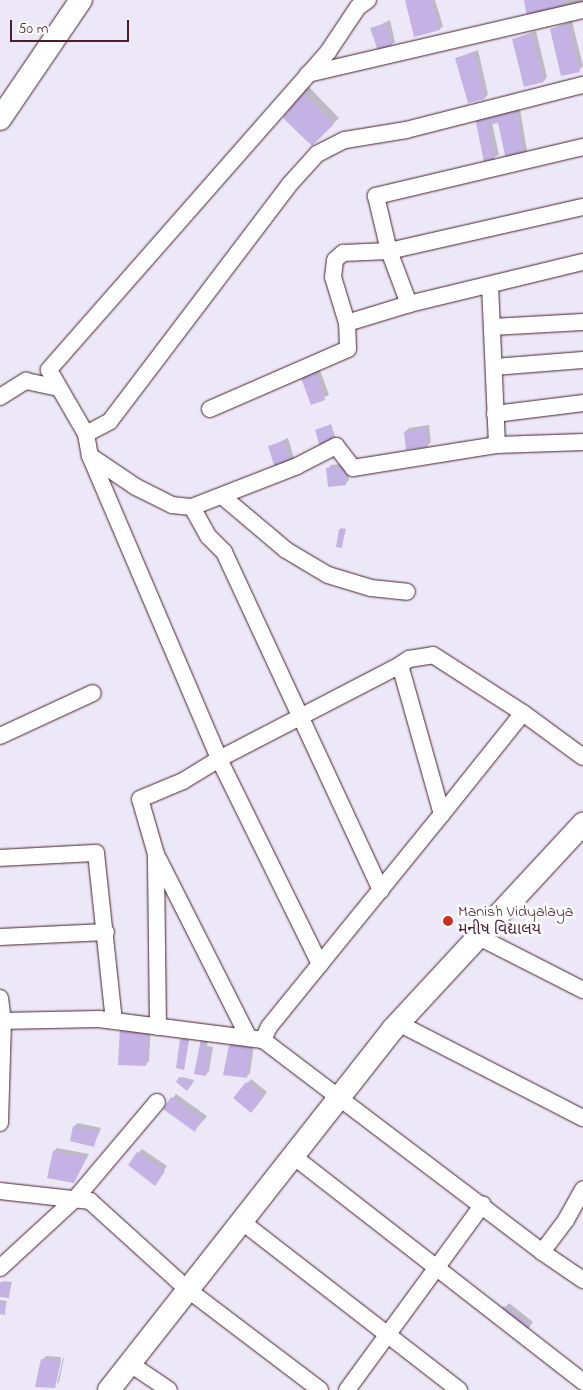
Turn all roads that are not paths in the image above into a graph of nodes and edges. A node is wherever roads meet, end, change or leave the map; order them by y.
1 (81, 0) edge
2 (368, 0) edge
3 (583, 10) edge
4 (308, 74) junction
5 (583, 85) edge
6 (0, 119) edge
7 (583, 147) edge
8 (583, 206) edge
9 (389, 251) junction
10 (583, 262) edge
11 (490, 285) junction
12 (409, 304) junction
13 (583, 322) edge
14 (347, 323) junction
15 (492, 327) junction
16 (583, 360) edge
17 (494, 367) junction
18 (58, 388) junction
19 (0, 397) edge
20 (583, 403) edge
21 (210, 409) dead end
22 (495, 414) junction
23 (86, 434) junction
24 (583, 442) edge
25 (496, 446) junction
26 (90, 456) junction
27 (222, 496) junction
28 (192, 507) junction
29 (407, 592) dead end
30 (400, 665) junction
31 (93, 693) dead end
32 (523, 713) junction
33 (300, 716) junction
34 (0, 736) edge
35 (583, 757) edge
36 (219, 758) junction
37 (442, 814) junction
38 (583, 824) edge
39 (156, 854) junction
40 (0, 858) edge
41 (381, 890) junction
42 (106, 932) junction
43 (0, 937) edge
44 (479, 937) junction
45 (320, 964) junction
46 (583, 990) edge
47 (0, 998) edge
48 (1, 1021) edge
49 (114, 1021) junction
50 (398, 1023) junction
51 (158, 1027) junction
52 (256, 1039) junction
53 (338, 1098) junction
54 (157, 1102) dead end
55 (583, 1118) edge
56 (0, 1123) edge
57 (293, 1156) junction
58 (583, 1189) edge
59 (0, 1191) edge
60 (75, 1199) junction
61 (483, 1204) junction
62 (241, 1221) junction
63 (542, 1252) junction
64 (0, 1268) edge
65 (437, 1270) junction
66 (583, 1280) edge
67 (187, 1289) junction
68 (389, 1336) junction
69 (129, 1363) junction
70 (583, 1382) edge
71 (109, 1390) edge
72 (168, 1390) edge
73 (320, 1390) edge
74 (347, 1390) edge
75 (459, 1390) edge

1 - 6 main road
2 - 4 street
3 - 4 street
4 - 18 street
5 - 23 street
7 - 9 street
8 - 9 street
9 - 12 street
9 - 14 street
10 - 11 street
11 - 12 street
11 - 15 street
12 - 14 street
13 - 15 street
14 - 21 street
15 - 17 street
16 - 17 street
17 - 22 street
18 - 19 street
18 - 23 street
20 - 22 street
22 - 25 street
23 - 26 street
24 - 25 street
25 - 27 street
26 - 28 street
26 - 36 street
27 - 28 street
27 - 29 street
28 - 33 street
30 - 32 street
30 - 33 street
30 - 37 street
31 - 34 street
32 - 35 street
32 - 37 street
33 - 36 street
33 - 41 street
36 - 39 street
36 - 45 street
37 - 41 street
38 - 44 main road
39 - 51 street
39 - 52 street
40 - 42 street
41 - 45 street
42 - 43 street
42 - 49 street
44 - 46 street
44 - 50 main road
45 - 52 street
47 - 48 street
48 - 49 street
48 - 56 street
49 - 51 street
50 - 53 main road
50 - 55 street
51 - 52 street
52 - 53 street
53 - 57 main road
53 - 61 street
54 - 60 street
57 - 62 main road
57 - 65 street
58 - 63 street
59 - 60 street
60 - 64 street
60 - 67 street
61 - 63 street
61 - 65 street
62 - 67 main road
62 - 68 street
63 - 66 street
65 - 68 street
65 - 70 street
67 - 69 main road
67 - 73 street
68 - 74 street
68 - 75 street
69 - 71 main road
69 - 72 street

